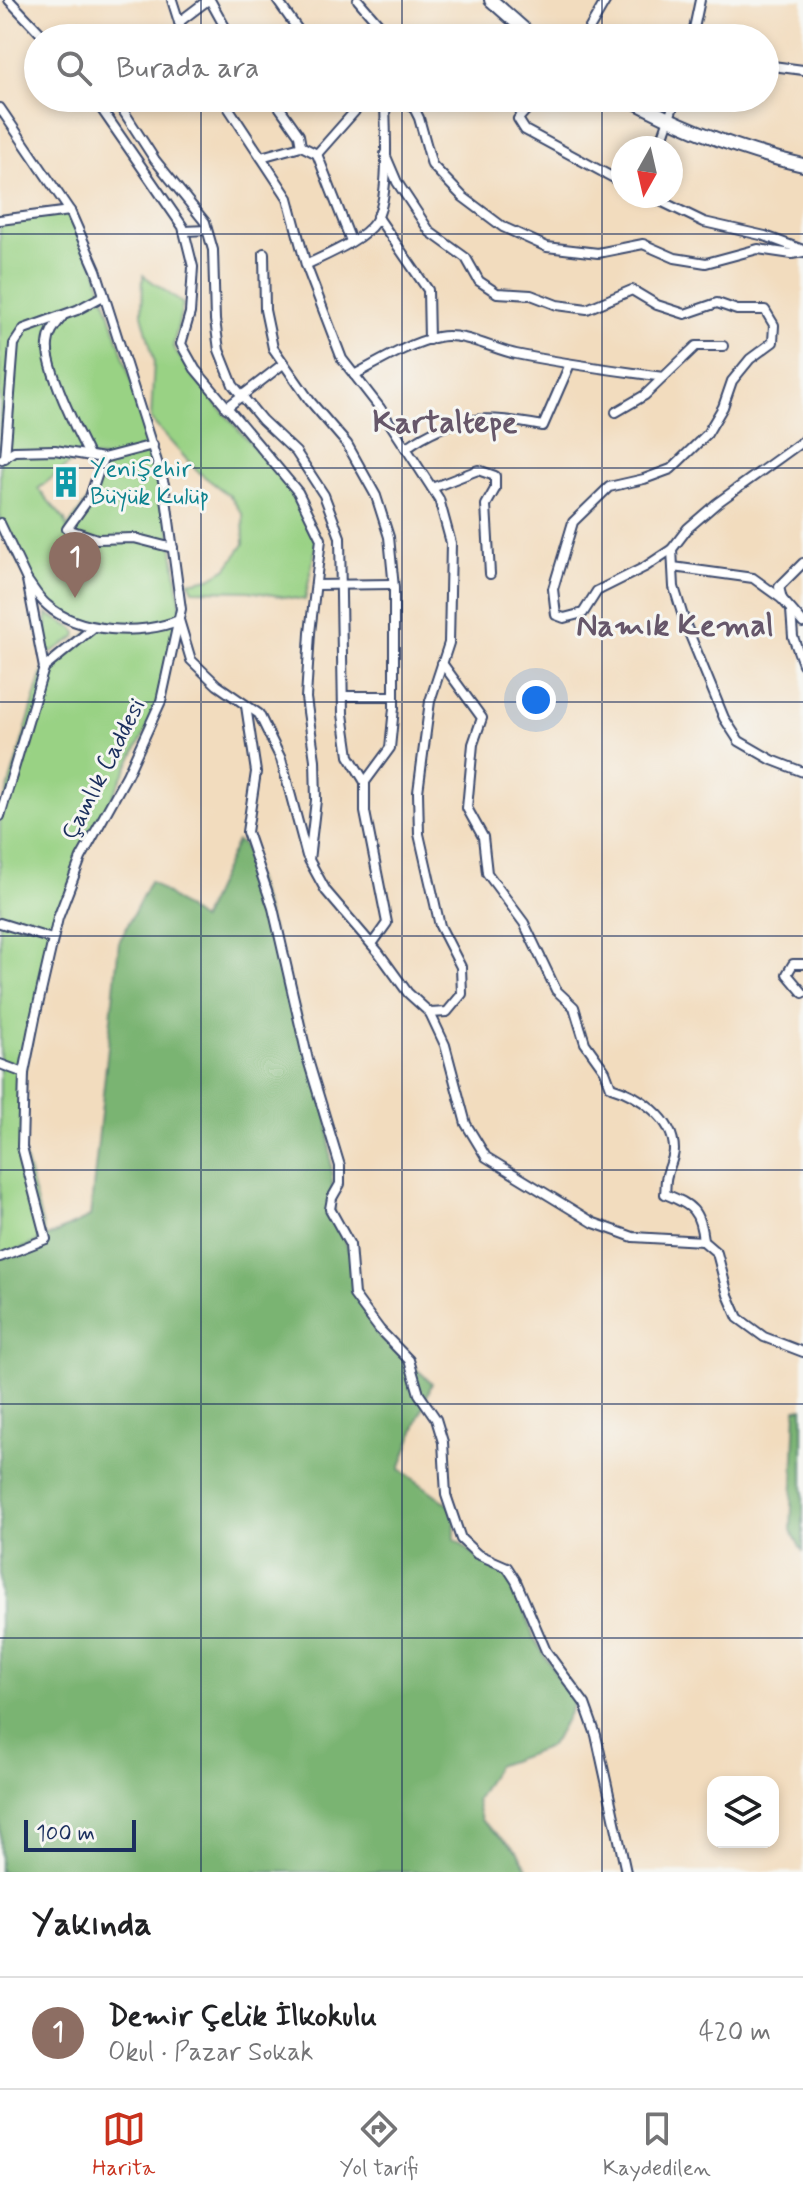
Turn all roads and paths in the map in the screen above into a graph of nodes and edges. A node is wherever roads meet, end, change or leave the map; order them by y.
1 (9, 0) edge
2 (172, 0) edge
3 (209, 0) edge
4 (277, 0) edge
5 (358, 0) edge
6 (491, 0) edge
7 (606, 0) edge
8 (700, 0) edge
9 (179, 22) joint
10 (32, 24) edge
11 (223, 24) edge
12 (294, 24) edge
13 (379, 24) edge
14 (518, 24) edge
15 (592, 24) edge
16 (695, 24) edge
17 (779, 67) edge
18 (803, 70) edge
19 (0, 108) edge
20 (103, 112) edge
21 (124, 112) edge
22 (231, 112) edge
23 (283, 112) edge
24 (354, 112) edge
25 (385, 112) edge
26 (416, 112) edge
27 (524, 112) edge
28 (653, 112) edge
29 (672, 112) edge
30 (669, 121) junction
31 (663, 136) edge
32 (301, 146) junction
33 (317, 154) junction
34 (385, 154) junction
35 (261, 157) junction
36 (803, 165) edge
37 (611, 177) edge
38 (675, 208) edge
39 (70, 211) junction
40 (377, 216) junction
41 (0, 220) edge
42 (207, 230) junction
43 (184, 231) junction
44 (351, 241) junction
45 (803, 251) edge
46 (264, 253) dead end
47 (306, 265) junction
48 (103, 296) junction
49 (77, 310) junction
50 (429, 340) junction
51 (723, 346) dead end
52 (283, 364) junction
53 (570, 364) junction
54 (354, 375) junction
55 (663, 377) junction
56 (241, 395) junction
57 (226, 408) junction
58 (616, 412) dead end
59 (803, 441) edge
60 (153, 445) junction
61 (406, 448) junction
62 (89, 455) junction
63 (103, 458) junction
64 (2, 459) edge
65 (432, 488) junction
66 (0, 523) edge
67 (173, 548) junction
68 (672, 549) junction
69 (803, 563) edge
70 (673, 567) junction
71 (490, 574) dead end
72 (27, 580) junction
73 (342, 584) junction
74 (393, 584) junction
75 (316, 585) junction
76 (782, 599) junction
77 (791, 609) junction
78 (179, 620) junction
79 (803, 623) edge
80 (93, 628) junction
81 (442, 663) junction
82 (803, 664) edge
83 (44, 668) junction
84 (343, 696) junction
85 (394, 696) junction
86 (246, 706) junction
87 (803, 772) edge
88 (365, 782) junction
89 (0, 816) edge
90 (309, 860) junction
91 (0, 923) edge
92 (52, 939) junction
93 (372, 944) junction
94 (803, 964) edge
95 (803, 993) edge
96 (430, 1013) junction
97 (0, 1064) edge
98 (24, 1073) junction
99 (703, 1241) junction
100 (0, 1257) edge
101 (803, 1352) edge
102 (626, 1872) edge

1 - 10 street
2 - 9 street
3 - 9 street
3 - 11 street
4 - 12 street
5 - 13 street
6 - 14 street
7 - 15 street
8 - 16 street
17 - 18 street
19 - 39 street, Çamlık Caddesi
20 - 43 street
21 - 42 street
22 - 35 street
23 - 32 street
24 - 33 street
25 - 34 street
26 - 45 street
27 - 37 street
28 - 30 street
29 - 30 street
30 - 31 street
30 - 36 street
32 - 33 street
32 - 35 street
33 - 44 street
34 - 40 street
34 - 68 street
35 - 47 street
38 - 45 street
39 - 41 street
39 - 48 street, Çamlık Caddesi
40 - 44 street
40 - 50 street
42 - 43 street
42 - 56 street
43 - 57 street
44 - 47 street
46 - 52 street
47 - 54 street
48 - 49 street
48 - 60 street, Çamlık Caddesi
49 - 62 street
49 - 64 street
50 - 53 street
50 - 54 street
51 - 55 street
52 - 56 street
52 - 74 street
53 - 55 street
53 - 61 street
54 - 61 street
55 - 58 street
56 - 57 street
56 - 73 street
57 - 75 street
59 - 68 street
60 - 63 street
60 - 67 street, Çamlık Caddesi
61 - 65 street
62 - 63 street
62 - 64 street
63 - 67 street
65 - 71 street
65 - 81 street
66 - 72 street
67 - 78 street, Çamlık Caddesi
68 - 70 street
69 - 76 street
70 - 76 street
70 - 87 street
72 - 80 street
72 - 83 street
73 - 74 street
73 - 75 street
73 - 84 street
74 - 85 street
75 - 90 street
76 - 77 street
77 - 79 street
77 - 82 street
78 - 80 street
78 - 86 street
78 - 92 street, Çamlık Caddesi
80 - 83 street
81 - 96 street
81 - 99 street
83 - 89 street
84 - 85 street
84 - 88 street
85 - 88 street
86 - 90 street
86 - 102 street
88 - 93 street
90 - 93 street
91 - 92 street
92 - 98 street, Çamlık Caddesi
93 - 96 street
94 - 95 street
96 - 99 street
97 - 98 street
98 - 100 street, Çamlık Caddesi
99 - 101 street

